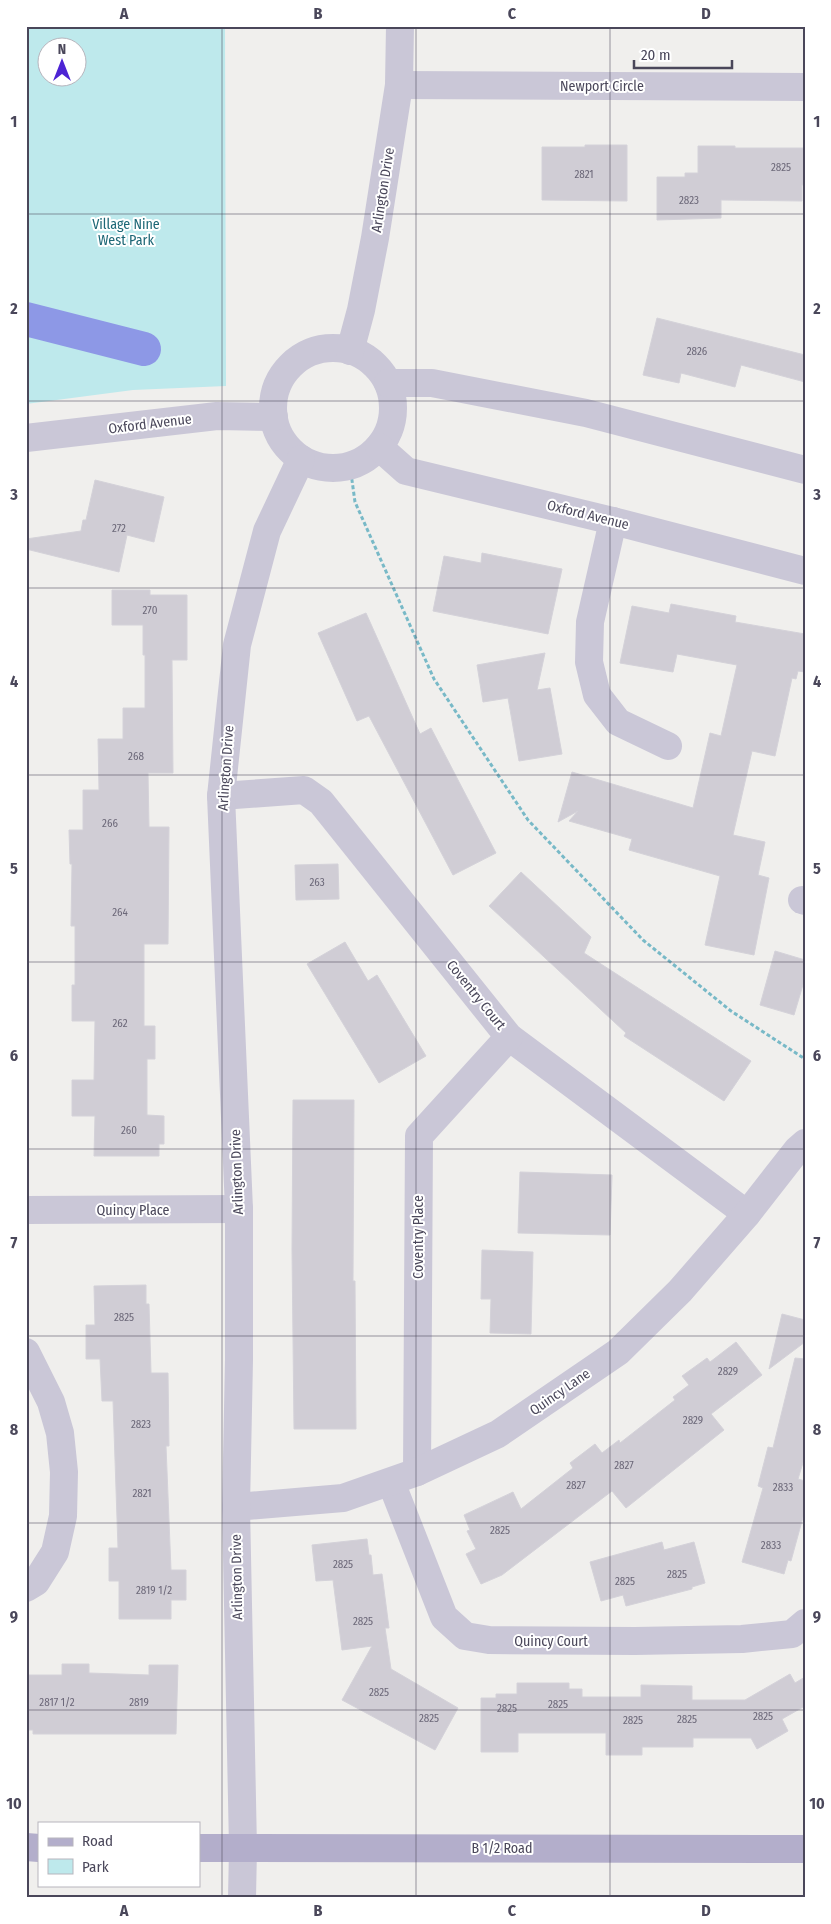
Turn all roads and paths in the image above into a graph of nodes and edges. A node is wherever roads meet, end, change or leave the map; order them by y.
1 (400, 26) edge
2 (399, 85) junction
3 (805, 87) edge
4 (350, 351) junction
5 (388, 383) junction
6 (274, 417) junction
7 (26, 438) edge
8 (379, 447) junction
9 (301, 459) junction
10 (350, 466) junction
11 (805, 470) edge
12 (613, 521) junction
13 (805, 571) edge
14 (668, 746) dead end
15 (221, 796) junction
16 (509, 1036) junction
17 (805, 1059) edge
18 (805, 1143) edge
19 (239, 1209) junction
20 (26, 1210) edge
21 (747, 1214) junction
22 (26, 1352) edge
23 (417, 1472) junction
24 (391, 1482) junction
25 (236, 1507) junction
26 (26, 1588) edge
27 (805, 1623) edge
28 (200, 1848) edge
29 (243, 1848) junction
30 (805, 1849) edge
31 (242, 1898) edge

1 - 2 street, Arlington Drive
2 - 3 street, Newport Circle
2 - 4 street, Arlington Drive
4 - 5 street
4 - 6 street
5 - 8 street
5 - 11 street
6 - 7 street, Oxford Avenue
6 - 9 street
8 - 10 street
8 - 12 street, Oxford Avenue
9 - 10 street
9 - 15 street, Arlington Drive
10 - 17 path
12 - 13 street, Oxford Avenue
12 - 14 street
15 - 16 street, Coventry Court
15 - 19 street, Arlington Drive
16 - 21 street, Coventry Court
16 - 23 street, Coventry Place
18 - 21 street, Quincy Lane
19 - 20 street, Quincy Place
19 - 25 street, Arlington Drive
21 - 23 street, Quincy Lane
22 - 26 street
23 - 24 street, Quincy Lane
24 - 25 street, Quincy Lane
24 - 27 street, Quincy Court
25 - 29 street, Arlington Drive
28 - 29 main road, B 1/2 Road
29 - 30 main road, B 1/2 Road
29 - 31 street, Arlington Drive

